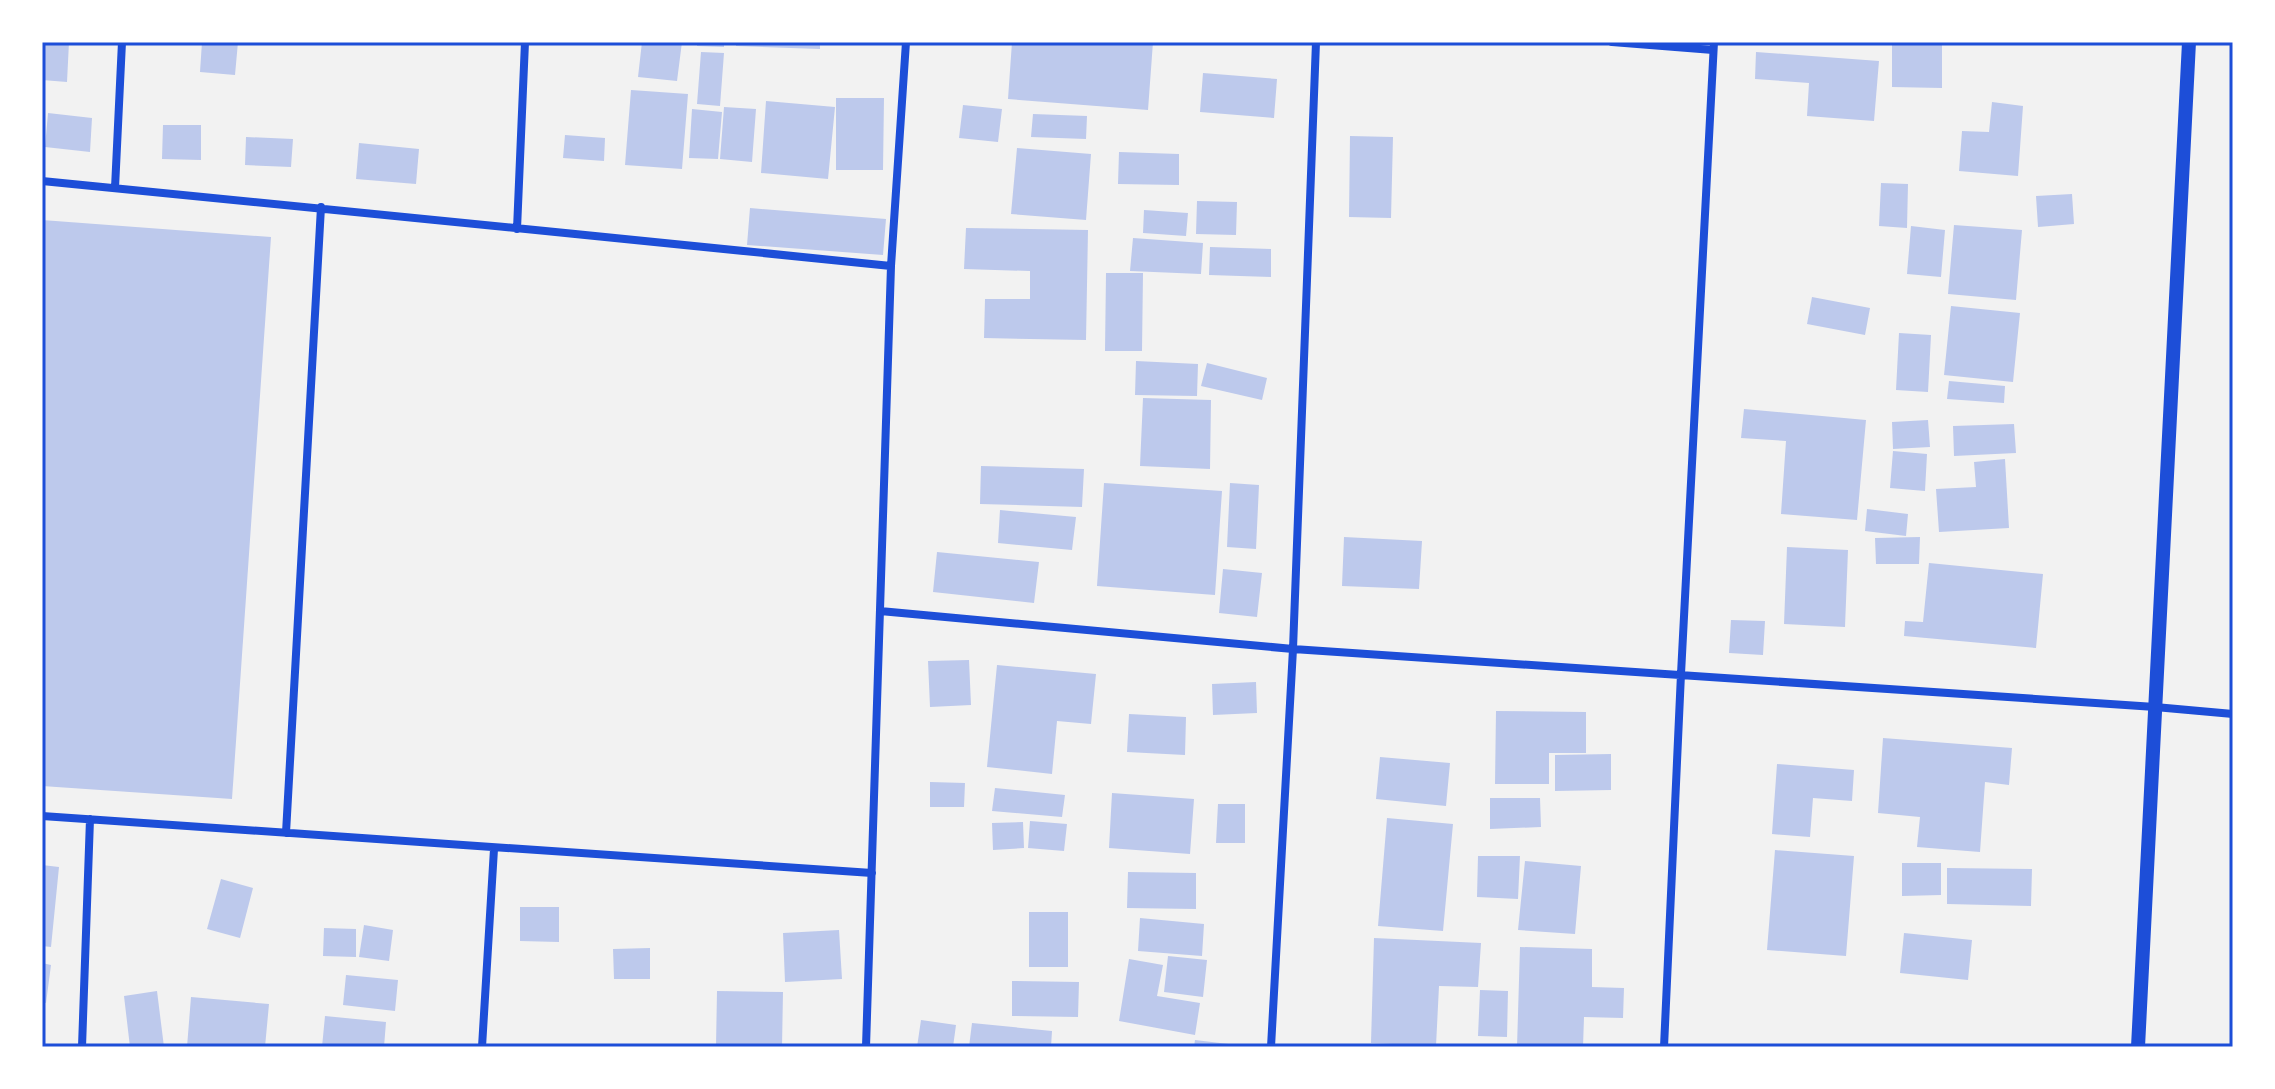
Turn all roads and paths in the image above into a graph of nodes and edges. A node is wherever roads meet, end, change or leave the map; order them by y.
1 (122, 42) edge
2 (525, 42) edge
3 (906, 42) edge
4 (1316, 42) edge
5 (1612, 42) edge
6 (2189, 42) edge
7 (1714, 46) edge
8 (42, 181) edge
9 (115, 188) junction
10 (321, 207) junction
11 (517, 229) junction
12 (891, 266) junction
13 (880, 611) junction
14 (1293, 649) junction
15 (1681, 674) junction
16 (2155, 707) junction
17 (2233, 714) edge
18 (42, 816) edge
19 (90, 819) junction
20 (286, 833) junction
21 (494, 849) junction
22 (872, 873) junction
23 (82, 1047) edge
24 (482, 1047) edge
25 (866, 1047) edge
26 (1271, 1047) edge
27 (1664, 1047) edge
28 (2138, 1047) edge

1 - 9 street
2 - 11 street
3 - 12 street
4 - 14 street
5 - 7 street
6 - 16 street
7 - 15 street
8 - 9 street
9 - 10 street
10 - 11 street
10 - 20 street
11 - 12 street
12 - 13 street
13 - 14 street
13 - 22 street
14 - 15 street
14 - 26 street
15 - 16 street
15 - 27 street
16 - 17 street
16 - 28 street
18 - 19 street
19 - 20 street
19 - 23 street
20 - 21 street
21 - 22 street
21 - 24 street
22 - 25 street

